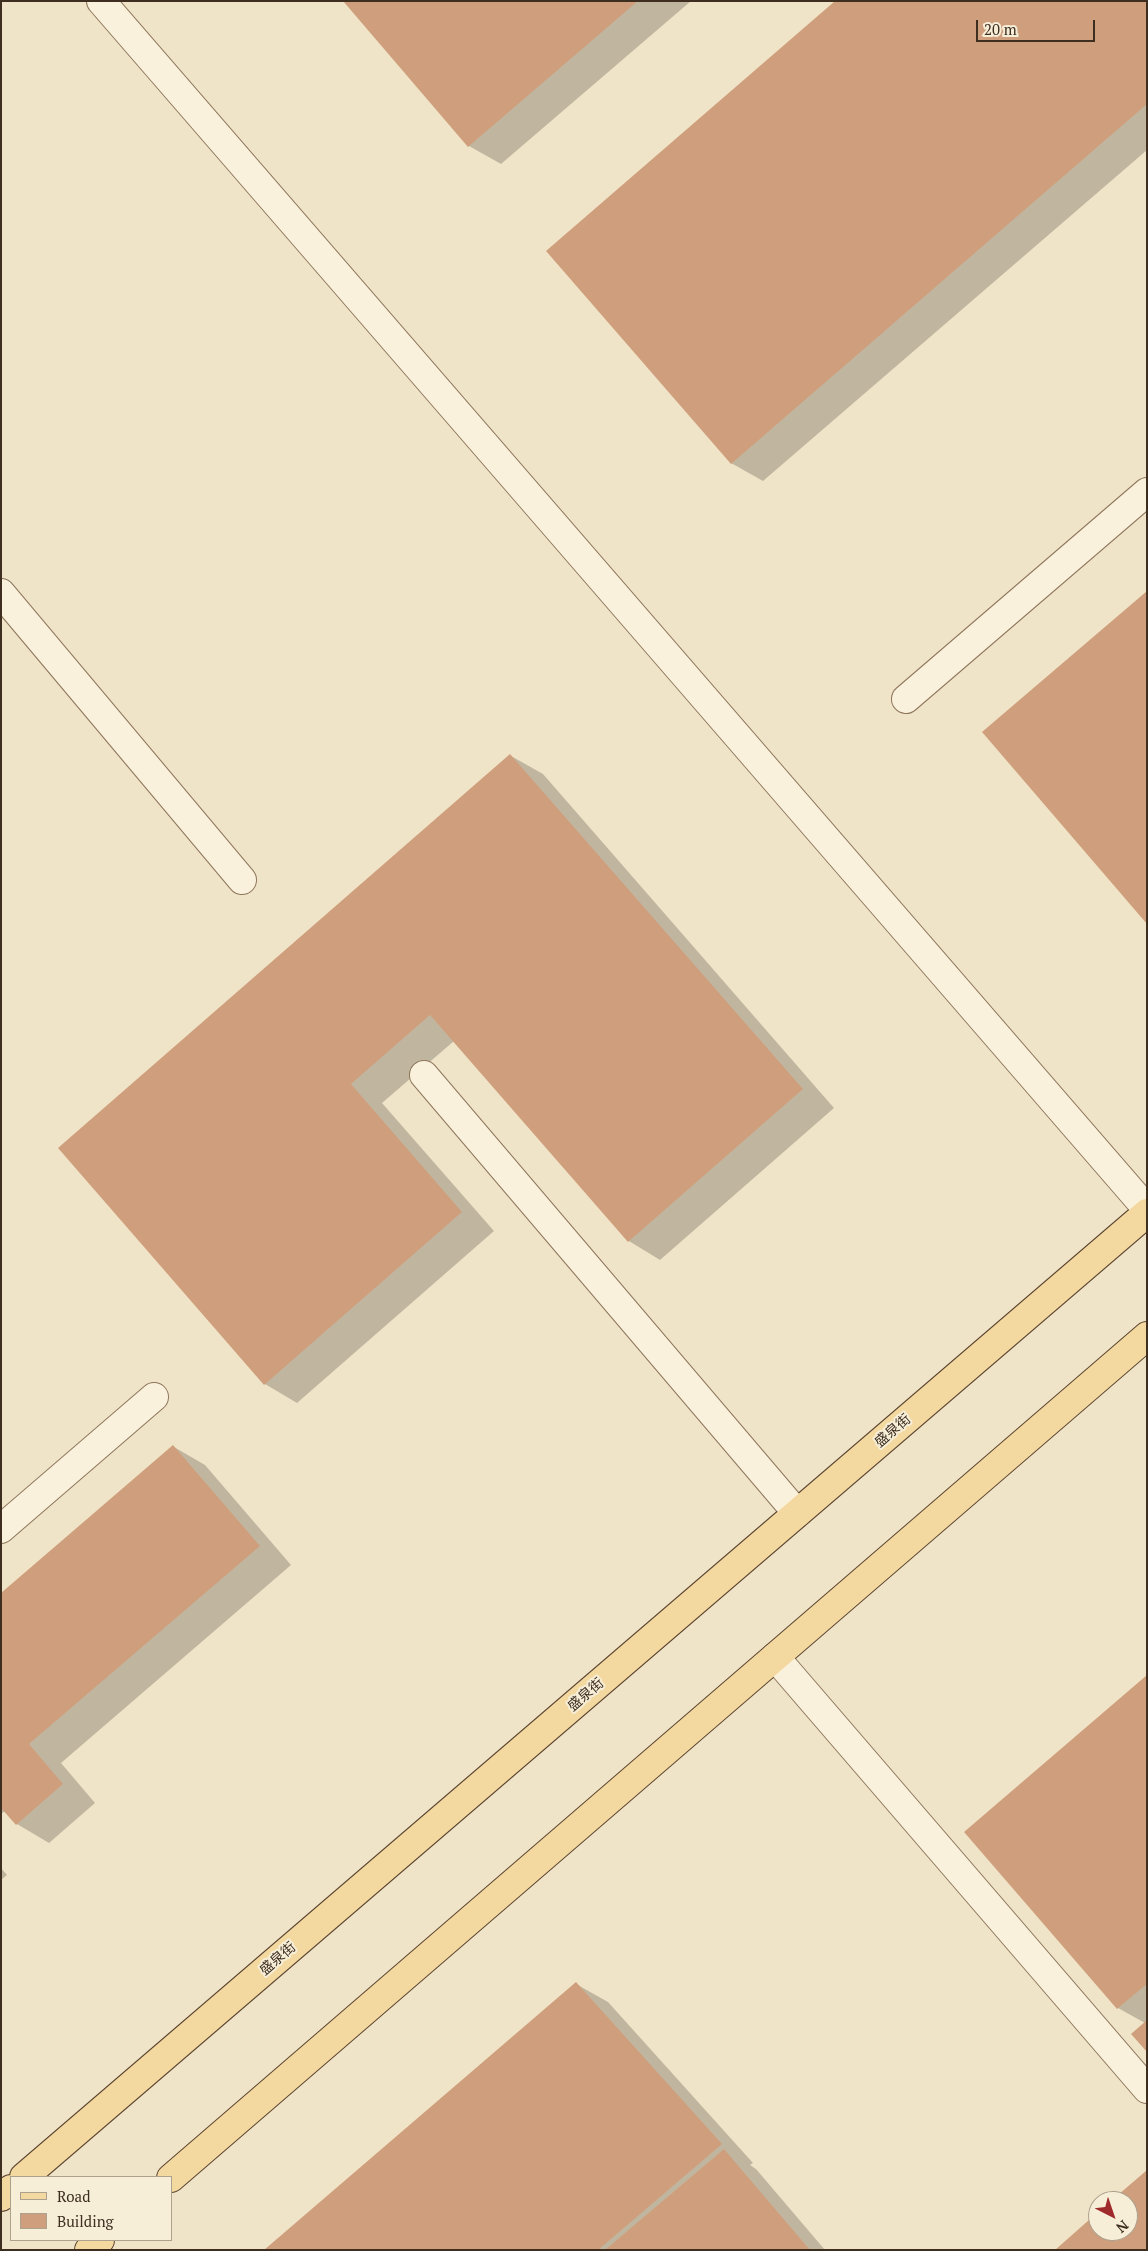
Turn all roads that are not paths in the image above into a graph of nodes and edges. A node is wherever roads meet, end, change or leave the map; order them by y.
1 (101, 1) edge
2 (1147, 492) edge
3 (1, 593) edge
4 (906, 699) dead end
5 (242, 880) dead end
6 (424, 1075) dead end
7 (1147, 1211) edge
8 (1147, 1336) edge
9 (154, 1397) dead end
10 (797, 1513) junction
11 (1, 1529) edge
12 (775, 1657) junction
13 (1147, 2089) edge
14 (25, 2176) edge
15 (172, 2177) edge
16 (99, 2241) edge
17 (89, 2250) edge

1 - 7 street
2 - 4 street
3 - 5 street
6 - 10 street
7 - 10 main road, 盛泉街
8 - 12 main road
9 - 11 street
10 - 14 main road, 盛泉街
12 - 13 street
12 - 15 main road
16 - 17 main road

